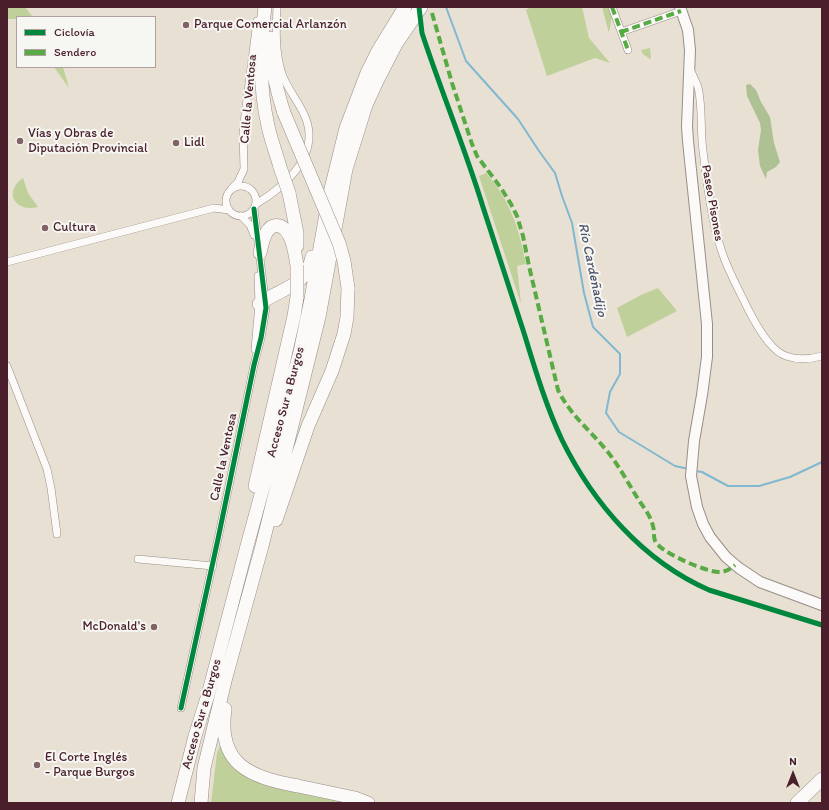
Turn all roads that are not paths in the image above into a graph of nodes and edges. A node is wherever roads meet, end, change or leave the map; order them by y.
1 (259, 7) edge
2 (265, 7) edge
3 (271, 7) edge
4 (276, 7) edge
5 (406, 7) edge
6 (421, 7) edge
7 (612, 7) edge
8 (681, 9) edge
9 (621, 32) junction
10 (628, 50) dead end
11 (690, 68) junction
12 (358, 102) junction
13 (232, 188) junction
14 (226, 197) junction
15 (255, 207) junction
16 (214, 208) junction
17 (229, 210) junction
18 (241, 216) junction
19 (259, 245) junction
20 (7, 262) edge
21 (297, 265) junction
22 (262, 302) junction
23 (822, 356) edge
24 (7, 366) edge
25 (57, 534) dead end
26 (138, 559) dead end
27 (212, 566) junction
28 (251, 584) junction
29 (822, 605) edge
30 (225, 681) junction
31 (181, 708) dead end
32 (194, 736) junction
33 (822, 779) edge
34 (822, 790) edge
35 (172, 803) edge
36 (178, 803) edge
37 (202, 803) edge
38 (368, 803) edge
39 (797, 803) edge
40 (809, 803) edge

1 - 13 street, Calle la Ventosa
2 - 21 highway, bridge
3 - 28 highway, bridge
4 - 15 street, Calle la Ventosa
5 - 12 highway, Acceso Sur a Burgos
6 - 12 highway, Acceso Sur a Burgos
7 - 9 street
8 - 9 street, Paseo Pisones
8 - 11 main road, Paseo Pisones
9 - 10 street
11 - 23 street, Paseo Pisones
11 - 29 main road, Paseo Pisones
12 - 22 highway
12 - 28 highway, Acceso Sur a Burgos
12 - 32 highway, Acceso Sur a Burgos
13 - 14 street
13 - 15 street
14 - 16 street
14 - 17 street
15 - 18 street
15 - 19 street, Calle la Ventosa
16 - 17 street
16 - 20 street
17 - 18 street
18 - 19 street, Calle la Ventosa
19 - 21 highway
19 - 22 street, Calle la Ventosa
21 - 32 highway, bridge
22 - 27 street, Calle la Ventosa
24 - 25 street
26 - 27 street
27 - 31 street, Calle la Ventosa
28 - 30 highway, Acceso Sur a Burgos
30 - 37 highway, Acceso Sur a Burgos
30 - 38 highway
32 - 35 highway
32 - 36 highway, Acceso Sur a Burgos
33 - 39 highway
34 - 40 highway

